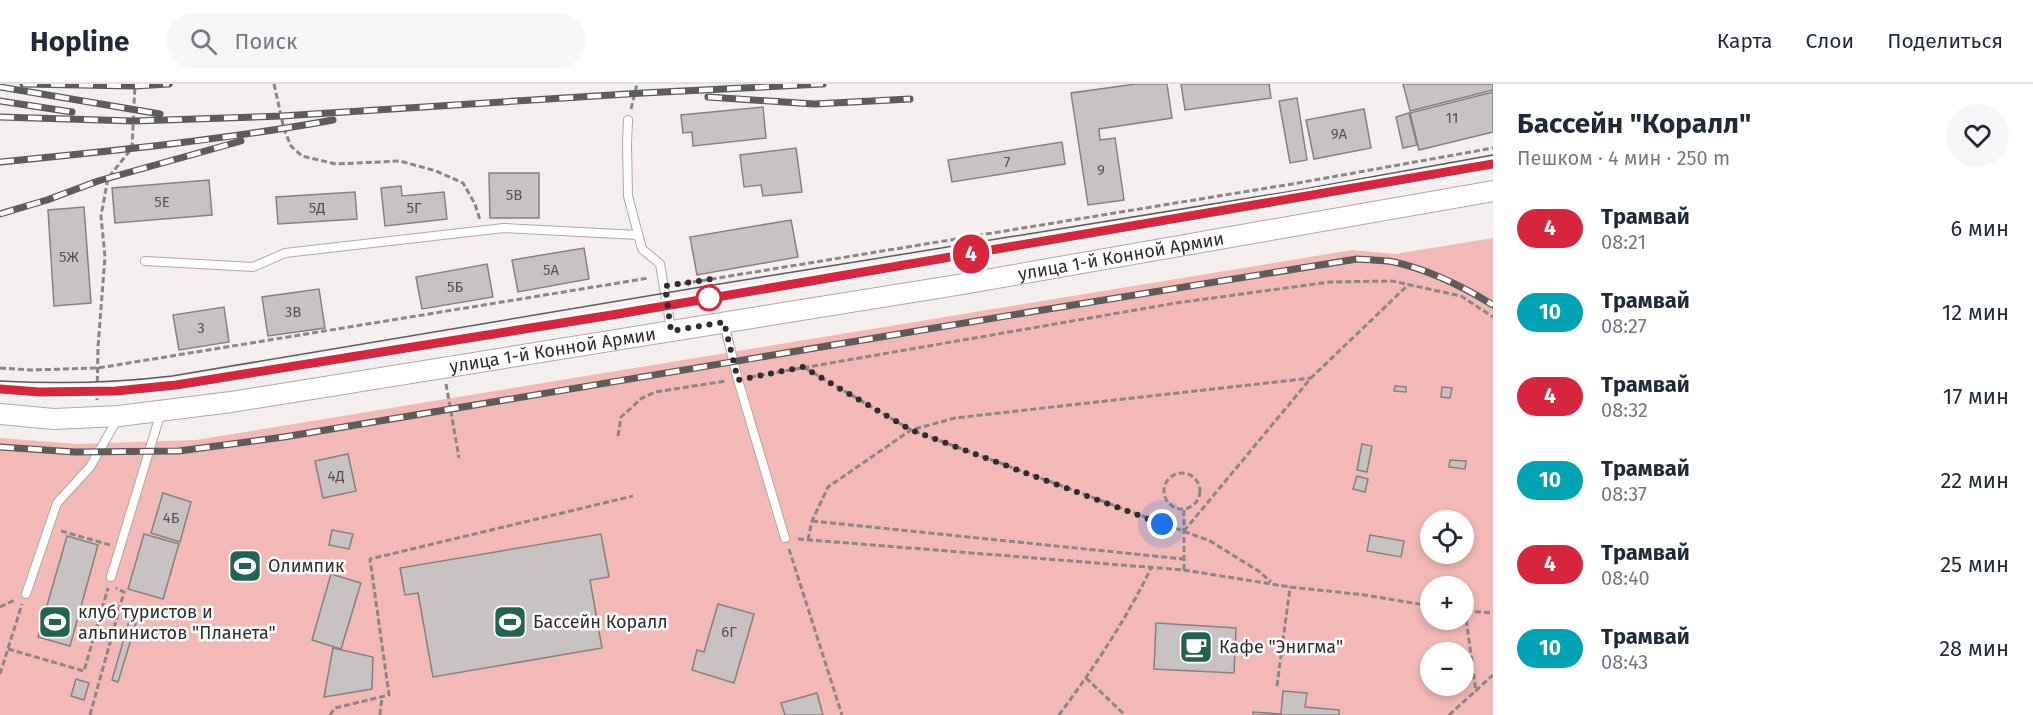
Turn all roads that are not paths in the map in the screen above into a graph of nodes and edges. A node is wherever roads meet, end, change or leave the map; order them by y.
1 (628, 120) road end
2 (1493, 191) edge
3 (639, 235) junction
4 (145, 261) dead end
5 (724, 322) junction
6 (671, 331) junction
7 (161, 410) junction
8 (0, 414) edge
9 (119, 416) junction
10 (785, 538) road end
11 (111, 577) dead end
12 (26, 594) road end

1 - 3 lane
2 - 5 main road, улица 1-й Конной Армии
3 - 4 lane
3 - 6 lane
5 - 6 main road, улица 1-й Конной Армии
5 - 10 lane
6 - 7 main road, улица 1-й Конной Армии
7 - 9 main road, улица 1-й Конной Армии
7 - 11 lane
8 - 9 main road, улица 1-й Конной Армии
9 - 12 lane

